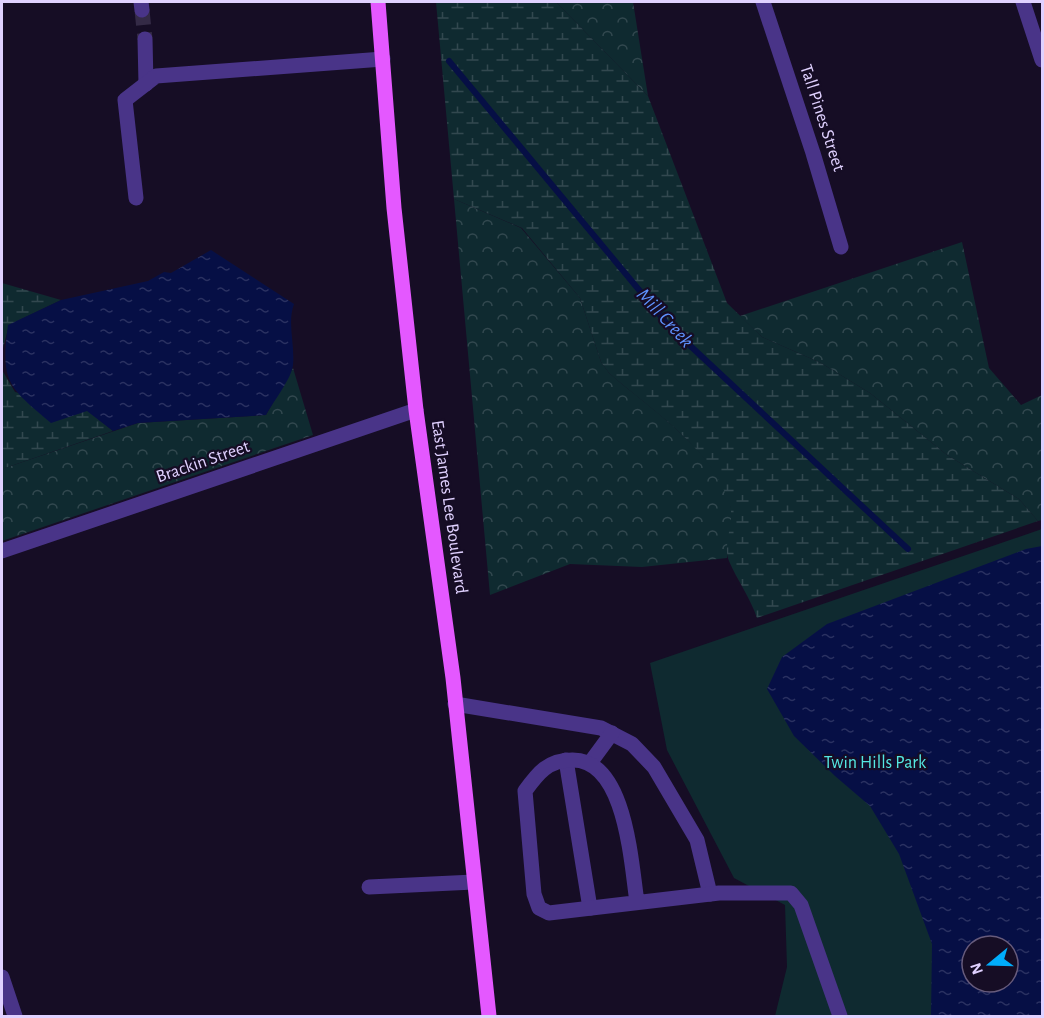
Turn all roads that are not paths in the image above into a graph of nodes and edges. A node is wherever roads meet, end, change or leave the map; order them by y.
1 (378, 2) edge
2 (763, 2) edge
3 (1023, 2) edge
4 (145, 39) tunnel mouth
5 (383, 59) junction
6 (1042, 60) edge
7 (146, 84) junction
8 (136, 198) dead end
9 (841, 247) dead end
10 (416, 410) junction
11 (2, 551) edge
12 (455, 704) junction
13 (612, 733) junction
14 (566, 760) junction
15 (590, 763) junction
16 (474, 882) junction
17 (369, 887) dead end
18 (710, 894) junction
19 (637, 902) junction
20 (590, 908) junction
21 (2, 976) edge
22 (15, 1017) edge
23 (489, 1017) edge
24 (840, 1017) edge

1 - 5 main road, East James Lee Boulevard
2 - 9 street, Tall Pines Street
3 - 6 street
4 - 7 street
5 - 7 street
5 - 10 main road, East James Lee Boulevard
7 - 8 street
10 - 11 street, Brackin Street
10 - 12 main road, East James Lee Boulevard
12 - 13 street
12 - 16 main road, East James Lee Boulevard
13 - 15 street
13 - 18 street
14 - 15 street
14 - 20 street
14 - 20 street
15 - 19 street
16 - 17 street
16 - 23 main road, East James Lee Boulevard
18 - 19 street
18 - 24 street
19 - 20 street
21 - 22 street

